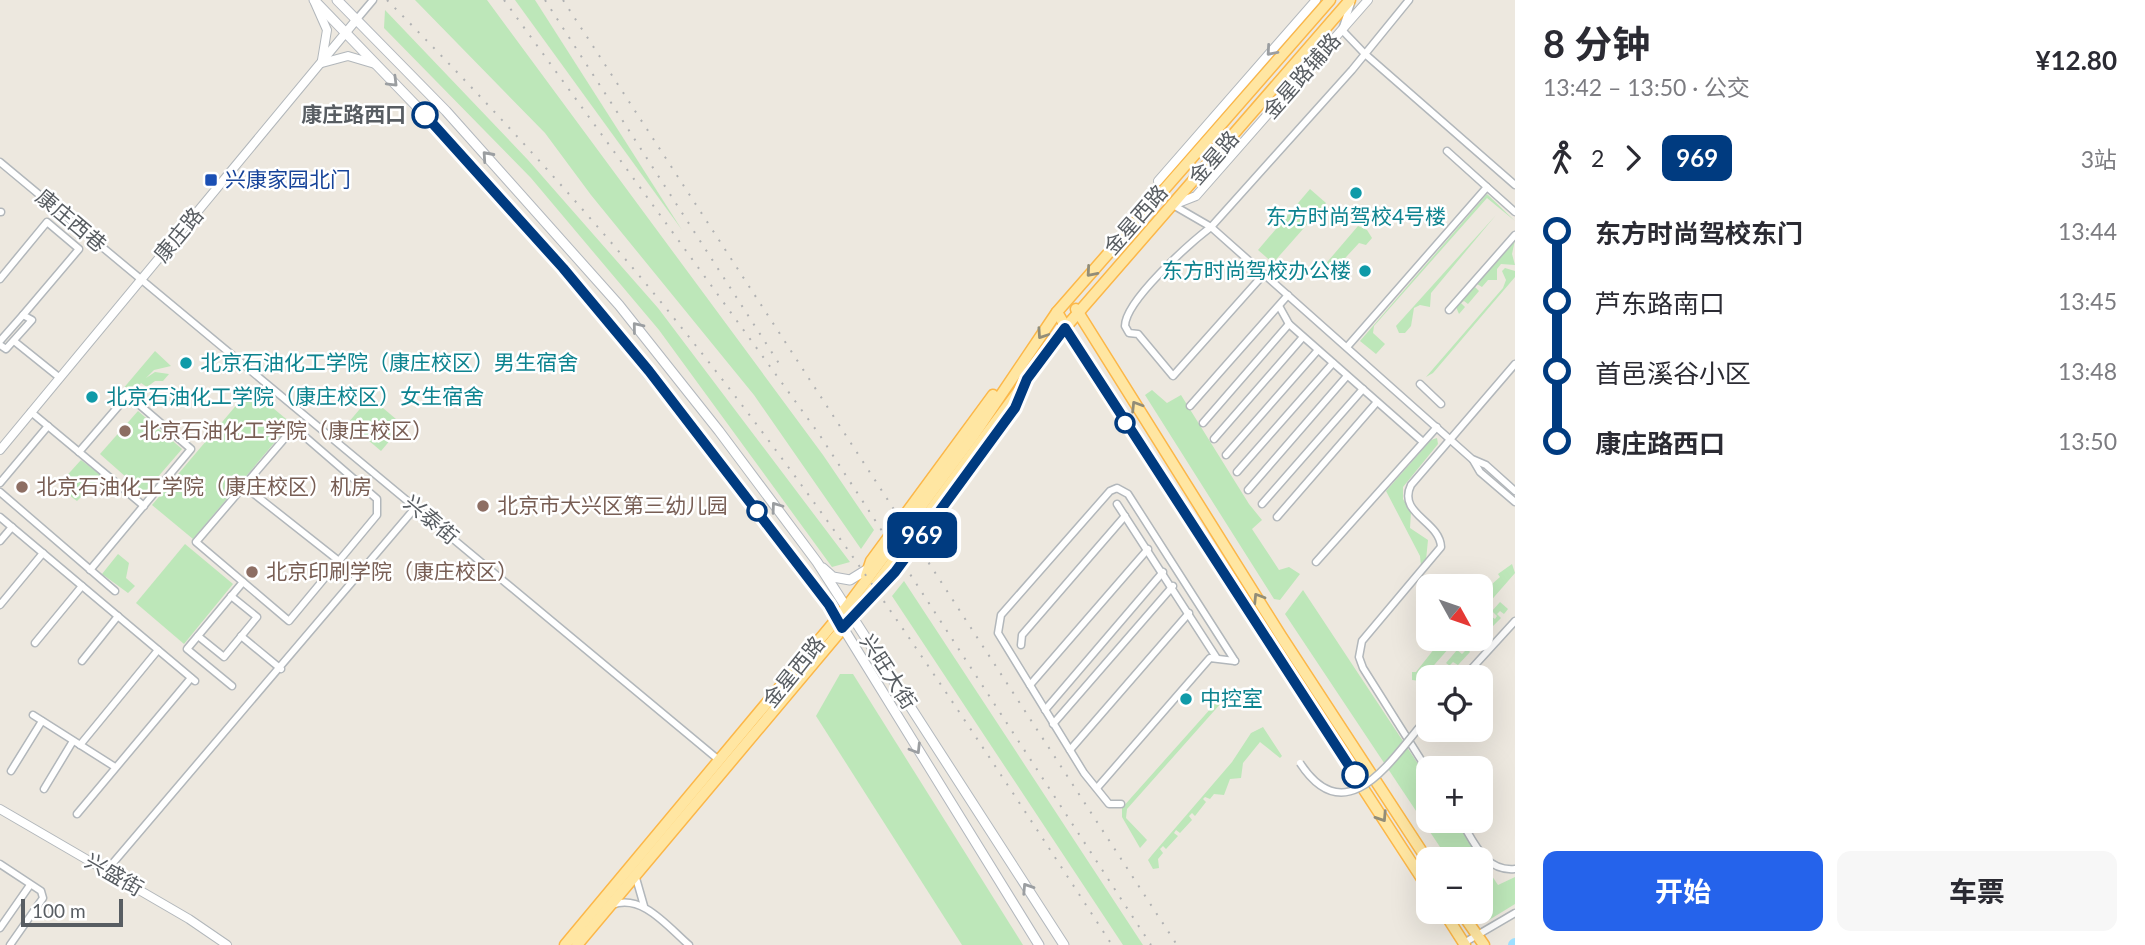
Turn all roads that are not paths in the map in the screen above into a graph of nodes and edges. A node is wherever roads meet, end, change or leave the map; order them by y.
1 (314, 0) edge
2 (337, 0) edge
3 (373, 0) edge
4 (1316, 0) edge
5 (1330, 0) edge
6 (1351, 0) edge
7 (1368, 0) edge
8 (1409, 0) edge
9 (357, 19) junction
10 (1342, 30) junction
11 (347, 32) junction
12 (1365, 54) junction
13 (322, 63) junction
14 (375, 64) junction
15 (1447, 150) dead end
16 (0, 162) edge
17 (1158, 181) dead end
18 (1515, 185) edge
19 (1487, 187) junction
20 (1173, 205) junction
21 (1515, 212) edge
22 (1211, 227) junction
23 (1515, 235) edge
24 (1264, 274) junction
25 (0, 279) edge
26 (141, 280) junction
27 (1288, 295) junction
28 (1069, 298) junction
29 (1279, 306) junction
30 (1449, 310) dead end
31 (1057, 312) junction
32 (1078, 313) junction
33 (23, 315) junction
34 (1289, 324) junction
35 (1065, 328) junction
36 (1303, 337) junction
37 (14, 341) junction
38 (0, 343) edge
39 (1347, 347) junction
40 (1318, 350) junction
41 (1027, 356) junction
42 (1108, 362) junction
43 (1332, 363) junction
44 (1515, 364) edge
45 (1090, 367) junction
46 (1347, 376) junction
47 (60, 378) junction
48 (1420, 384) dead end
49 (1363, 389) junction
50 (1377, 402) junction
51 (1441, 404) dead end
52 (1190, 406) dead end
53 (32, 412) junction
54 (1203, 423) dead end
55 (48, 426) junction
56 (1437, 427) junction
57 (1450, 438) junction
58 (1214, 439) dead end
59 (1423, 442) junction
60 (0, 450) edge
61 (79, 452) junction
62 (1226, 455) dead end
63 (1472, 458) junction
64 (1237, 472) dead end
65 (0, 483) edge
66 (244, 486) junction
67 (1248, 489) dead end
68 (1515, 491) edge
69 (0, 492) edge
70 (1515, 502) edge
71 (1117, 504) dead end
72 (1262, 504) dead end
73 (144, 506) junction
74 (415, 508) junction
75 (1125, 516) junction
76 (0, 517) edge
77 (1277, 517) dead end
78 (12, 527) junction
79 (0, 541) edge
80 (1148, 549) junction
81 (889, 552) junction
82 (43, 553) junction
83 (339, 561) junction
84 (817, 562) junction
85 (1316, 562) dead end
86 (869, 569) junction
87 (90, 570) junction
88 (1163, 572) junction
89 (243, 582) junction
90 (82, 586) junction
91 (863, 586) junction
92 (1172, 586) junction
93 (115, 591) dead end
94 (231, 596) junction
95 (0, 605) edge
96 (848, 613) junction
97 (1189, 613) junction
98 (118, 616) junction
99 (1515, 621) edge
100 (839, 624) junction
101 (1515, 626) edge
102 (198, 636) junction
103 (241, 636) junction
104 (35, 643) dead end
105 (1021, 645) dead end
106 (158, 650) junction
107 (1216, 657) junction
108 (82, 661) dead end
109 (1477, 665) edge
110 (1478, 665) edge
111 (281, 669) junction
112 (1030, 685) junction
113 (232, 686) dead end
114 (1045, 710) junction
115 (33, 715) dead end
116 (42, 721) junction
117 (1053, 723) junction
118 (1416, 732) edge
119 (1416, 735) edge
120 (77, 743) junction
121 (1070, 750) junction
122 (1419, 756) edge
123 (720, 761) junction
124 (1390, 762) junction
125 (1300, 764) dead end
126 (115, 767) junction
127 (11, 771) dead end
128 (1097, 788) junction
129 (44, 789) dead end
130 (1121, 804) dead end
131 (0, 809) edge
132 (77, 814) dead end
133 (1469, 833) edge
134 (1418, 847) edge
135 (0, 864) edge
136 (1515, 869) edge
137 (107, 870) junction
138 (1416, 870) edge
139 (638, 872) junction
140 (30, 885) junction
141 (644, 906) junction
142 (608, 907) junction
143 (0, 911) edge
144 (1515, 913) edge
145 (8, 917) junction
146 (1451, 924) edge
147 (1469, 924) edge
148 (0, 929) edge
149 (1480, 941) edge
150 (14, 943) edge
151 (1463, 944) edge
152 (227, 945) edge
153 (565, 945) edge
154 (577, 945) edge
155 (689, 945) edge
156 (1039, 945) edge
157 (1063, 945) edge

1 - 11 main road, 兴旺大街
1 - 13 street
2 - 9 main road, 兴旺大街
3 - 9 street
4 -> 17 street, 金星路辅路
5 -> 28 main road, 金星西路
6 - 10 street
6 - 20 main road, 金星路
7 - 10 street, 金星路辅路
8 - 12 street
9 - 11 street, 康庄路
84 -> 9 main road, 兴旺大街
10 - 12 street
10 - 20 street, 金星路辅路
11 - 13 street, 康庄路
11 - 14 main road, 兴旺大街
12 - 18 street
12 - 22 street
13 - 14 street
13 - 26 street, 康庄路
14 -> 100 main road, 兴旺大街
15 - 19 street
16 - 26 street, 康庄西巷
19 - 21 street
19 - 39 street
20 - 22 street
20 - 32 main road, 金星路
22 - 24 street
22 - 24 street
23 - 30 street
24 - 27 street
25 - 33 street
26 - 47 street, 康庄路
26 - 74 street, 兴泰街
27 - 29 street
27 - 39 street
28 - 31 main road, 金星西路
28 - 32 main road
29 - 34 street
29 - 52 street
31 - 35 main road
31 -> 41 main road, 金星西路
32 - 35 main road, 金星路
32 - 42 main road
33 - 37 street
33 - 38 street
34 - 36 street
34 - 54 street
35 - 45 main road
35 - 96 main road, 金星路
36 - 40 street
36 - 58 street
37 - 38 street
37 - 47 street
39 - 56 street
40 - 43 street
40 - 62 street
41 - 81 main road, 金星西路
41 - 86 main road
42 - 45 main road
134 -> 42 main road
43 - 46 street
43 - 64 street
44 - 57 street
45 -> 138 main road
46 - 49 street
46 - 67 street
47 - 53 street, 康庄路
48 - 51 street
49 - 50 street
49 - 72 street
50 - 59 street
50 - 77 street
53 - 55 street
53 - 60 street, 康庄路
55 - 61 street
55 - 65 street
56 - 57 street
56 - 59 street
57 - 63 street
57 - 122 street
59 - 85 street
61 - 73 street
61 - 73 street
63 - 68 street
63 - 70 street
66 - 83 street
66 - 83 street
66 - 89 street
69 - 87 street
71 - 75 street
73 - 87 street
74 - 111 street
74 - 123 street, 兴泰街
75 - 80 street
75 - 105 street
76 - 78 street
78 - 79 street
78 - 82 street
80 - 88 street
80 - 112 street
81 - 86 main road
81 - 91 main road, 金星西路
82 - 90 street
82 - 95 street
83 - 89 street
84 - 86 main road
84 - 96 main road, 兴旺大街
86 - 91 main road
87 - 93 street
88 - 92 street
88 - 114 street
89 - 94 street
90 - 98 street
90 - 104 street
91 - 96 main road, 金星西路
92 - 97 street
92 - 117 street
94 - 102 street
94 - 103 street
96 - 100 main road, 金星西路
157 -> 96 main road, 兴旺大街
97 - 107 street
97 - 121 street
98 - 106 street
98 - 108 street
99 - 109 street
100 - 123 main road, 金星西路
100 - 139 main road, 金星西路
100 -> 156 main road, 兴旺大街
101 - 110 street
102 - 103 street
102 - 113 street
103 - 111 street
106 - 120 street
106 - 126 street
107 - 112 street
107 - 128 street
111 - 137 street
112 - 114 street
114 - 117 street
115 - 116 street
116 - 120 street
116 - 127 street
117 - 121 street
118 - 124 street, bridge
119 - 124 street, bridge
120 - 126 street
120 - 129 street
121 - 128 street
123 - 153 main road, 金星西路
124 - 125 street, bridge
126 - 132 street
128 - 130 street
131 - 137 street, 兴盛街
133 - 136 street
135 - 140 street
137 - 152 street, 兴盛街
139 - 141 street
139 - 142 main road, 金星西路
140 - 145 street
140 - 150 street
141 - 142 street
141 - 155 street
142 - 154 main road, 金星西路
143 - 145 street
144 - 149 street
145 - 148 street
146 - 151 main road
147 - 149 main road
149 - 151 street

